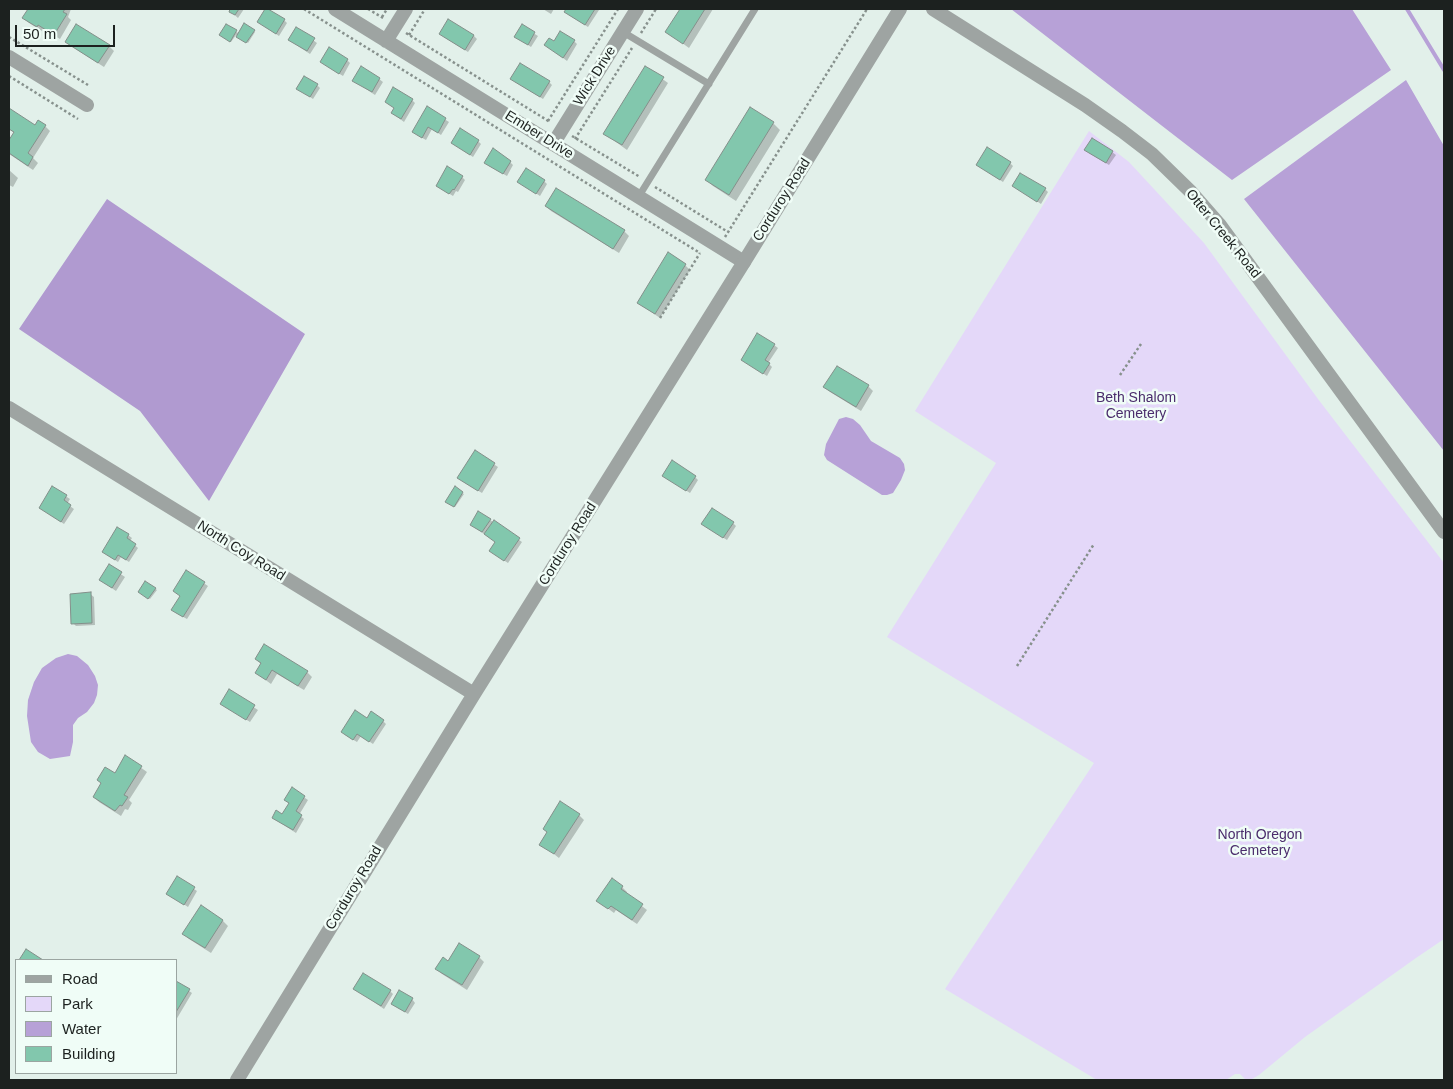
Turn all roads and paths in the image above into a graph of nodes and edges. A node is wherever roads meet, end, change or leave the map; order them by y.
1 (304, 9) edge
2 (334, 9) edge
3 (368, 9) edge
4 (406, 9) edge
5 (426, 9) edge
6 (618, 9) edge
7 (637, 9) edge
8 (656, 9) edge
9 (755, 9) edge
10 (867, 9) edge
11 (900, 9) edge
12 (933, 9) edge
13 (396, 26) junction
14 (623, 32) junction
15 (409, 35) junction
16 (9, 37) edge
17 (637, 40) junction
18 (386, 41) junction
19 (9, 56) edge
20 (9, 76) edge
21 (708, 84) junction
22 (88, 86) dead end
23 (87, 105) dead end
24 (78, 118) dead end
25 (548, 121) junction
26 (562, 130) junction
27 (576, 138) junction
28 (553, 144) junction
29 (568, 153) junction
30 (561, 167) junction
31 (639, 196) junction
32 (714, 243) junction
33 (700, 253) junction
34 (744, 262) junction
35 (660, 318) dead end
36 (1141, 344) dead end
37 (1120, 375) dead end
38 (9, 408) edge
39 (1444, 532) edge
40 (1094, 544) dead end
41 (1017, 666) dead end
42 (474, 694) junction
43 (237, 1080) edge

1 - 30 path
2 - 18 street, Ember Drive
3 - 13 path
4 - 13 street
5 - 15 path
6 - 25 path
7 - 14 street, Wick Drive
8 - 17 path
9 - 21 lane
10 - 32 path
11 - 34 street, Corduroy Road
12 - 39 street, Otter Creek Road
13 - 15 path
13 - 18 street
14 - 17 lane
14 - 26 street, Wick Drive
15 - 25 path
16 - 22 path
17 - 21 lane
17 - 27 path
18 - 28 street, Ember Drive
19 - 23 street
20 - 24 path
21 - 31 lane
25 - 26 path
26 - 27 path
26 - 28 street, Wick Drive
27 - 29 path
28 - 29 street, Ember Drive
29 - 30 path
29 - 31 street, Ember Drive
30 - 33 path
31 - 32 street, Ember Drive
32 - 33 path
32 - 34 street, Ember Drive
33 - 35 path
34 - 42 street, Corduroy Road
36 - 37 path
38 - 42 street, North Coy Road
40 - 41 path
42 - 43 street, Corduroy Road

